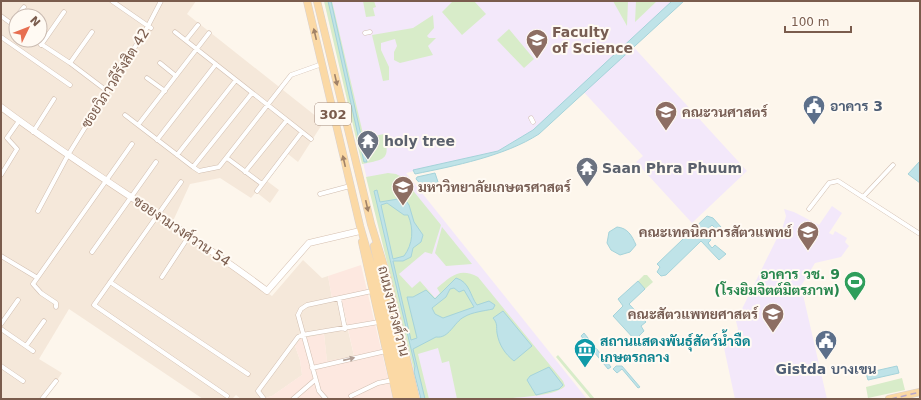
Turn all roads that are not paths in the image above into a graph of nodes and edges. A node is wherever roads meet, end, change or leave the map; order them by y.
1 (112, 1) edge
2 (161, 1) edge
3 (307, 1) edge
4 (318, 1) edge
5 (64, 12) dead end
6 (198, 26) dead end
7 (150, 27) junction
8 (92, 32) dead end
9 (175, 32) dead end
10 (209, 33) dead end
11 (48, 36) edge
12 (1, 37) edge
13 (186, 40) junction
14 (47, 48) edge
15 (196, 49) junction
16 (70, 63) junction
17 (160, 63) dead end
18 (216, 64) junction
19 (322, 64) junction
20 (176, 76) junction
21 (147, 78) dead end
22 (236, 80) junction
23 (70, 85) dead end
24 (107, 91) junction
25 (164, 91) junction
26 (252, 93) junction
27 (54, 99) dead end
28 (268, 105) junction
29 (1, 107) edge
30 (125, 115) dead end
31 (287, 120) junction
32 (19, 121) junction
33 (138, 125) junction
34 (33, 132) junction
35 (302, 132) junction
36 (311, 139) dead end
37 (157, 140) junction
38 (132, 144) dead end
39 (68, 155) junction
40 (177, 155) junction
41 (227, 158) junction
42 (156, 162) dead end
43 (893, 165) dead end
44 (193, 167) junction
45 (246, 172) junction
46 (1, 175) edge
47 (106, 179) junction
48 (180, 182) dead end
49 (262, 184) junction
50 (350, 186) junction
51 (257, 191) dead end
52 (320, 194) dead end
53 (131, 197) junction
54 (863, 197) junction
55 (809, 209) dead end
56 (38, 211) dead end
57 (158, 214) junction
58 (371, 224) junction
59 (360, 228) junction
60 (920, 234) edge
61 (189, 236) junction
62 (92, 252) dead end
63 (1, 256) edge
64 (36, 277) junction
65 (162, 277) dead end
66 (110, 282) junction
67 (372, 291) junction
68 (339, 299) junction
69 (18, 300) dead end
70 (56, 307) dead end
71 (44, 321) dead end
72 (379, 322) junction
73 (1, 324) edge
74 (1, 329) edge
75 (345, 329) junction
76 (302, 335) junction
77 (26, 346) junction
78 (33, 351) dead end
79 (386, 351) junction
80 (1, 366) edge
81 (312, 368) junction
82 (248, 374) dead end
83 (315, 380) junction
84 (393, 380) junction
85 (23, 381) dead end
86 (56, 381) dead end
87 (920, 392) edge
88 (227, 396) dead end
89 (351, 396) dead end
90 (42, 399) edge
91 (264, 399) edge
92 (293, 399) edge
93 (326, 399) edge
94 (397, 399) edge
95 (404, 399) edge
96 (409, 399) edge
97 (416, 399) edge
98 (890, 399) edge

1 - 7 street
2 - 7 street, ซอยวิภาวดีรังสิต 42
19 -> 3 main road, ถนนงามวงศ์วาน / 302
4 -> 58 main road, ถนนงามวงศ์วาน / 302
5 - 11 street
6 - 13 street
7 - 24 street, ซอยวิภาวดีรังสิต 42
8 - 16 street
9 - 13 street
10 - 15 street
12 - 23 street
13 - 15 street
14 - 16 street
15 - 18 street
15 - 20 street
16 - 24 street
17 - 20 street
18 - 22 street
18 - 37 street
19 - 28 street
50 -> 19 main road, ถนนงามวงศ์วาน / 302
20 - 25 street
21 - 25 street
22 - 26 street
22 - 40 street
24 - 39 street, ซอยวิภาวดีรังสิต 42
25 - 33 street
26 - 28 street
26 - 44 street
27 - 34 street
28 - 31 street
28 - 41 street
29 - 32 street, ซอยงามวงศ์วาน 54
30 - 33 street
31 - 35 street
31 - 45 street
32 - 34 street, ซอยงามวงศ์วาน 54
32 - 46 street
33 - 37 street
34 - 39 street, ซอยงามวงศ์วาน 54
35 - 36 street
35 - 49 street
37 - 40 street
38 - 47 street
39 - 47 street, ซอยงามวงศ์วาน 54
39 - 56 street, ซอยวิภาวดีรังสิต 42
40 - 44 street
41 - 44 street
41 - 45 street
42 - 53 street
43 - 54 street
45 - 49 street
47 - 53 street, ซอยงามวงศ์วาน 54
47 - 64 street
48 - 57 street
49 - 51 street
50 - 52 street
50 - 59 main road, ถนนงามวงศ์วาน / 302
53 - 57 street, ซอยงามวงศ์วาน 54
53 - 62 street
54 - 55 street
54 - 60 street
57 - 61 street, ซอยงามวงศ์วาน 54
57 - 66 street
58 - 96 main road, ถนนงามวงศ์วาน / 302
58 - 97 main road, ถนนงามวงศ์วาน / 302
59 - 61 street, ซอยงามวงศ์วาน 54
59 - 67 main road, ถนนงามวงศ์วาน / 302
59 - 95 main road, ถนนงามวงศ์วาน / 302
61 - 65 street
63 - 64 street
64 - 70 street
66 - 82 street
66 - 88 street
67 - 68 street
67 - 72 main road, ถนนงามวงศ์วาน / 302
68 - 75 street
68 - 76 street
69 - 73 street
71 - 77 street
72 - 75 street
72 - 79 main road, ถนนงามวงศ์วาน / 302
74 - 77 street
75 - 76 street
76 - 81 street
76 - 91 street
77 - 78 street
81 -> 79 street
79 - 84 main road, ถนนงามวงศ์วาน / 302
80 - 85 street
81 - 83 street
83 - 92 street
83 - 93 street
84 - 89 street
84 - 94 main road, ถนนงามวงศ์วาน / 302
86 - 90 street
87 - 98 main road

